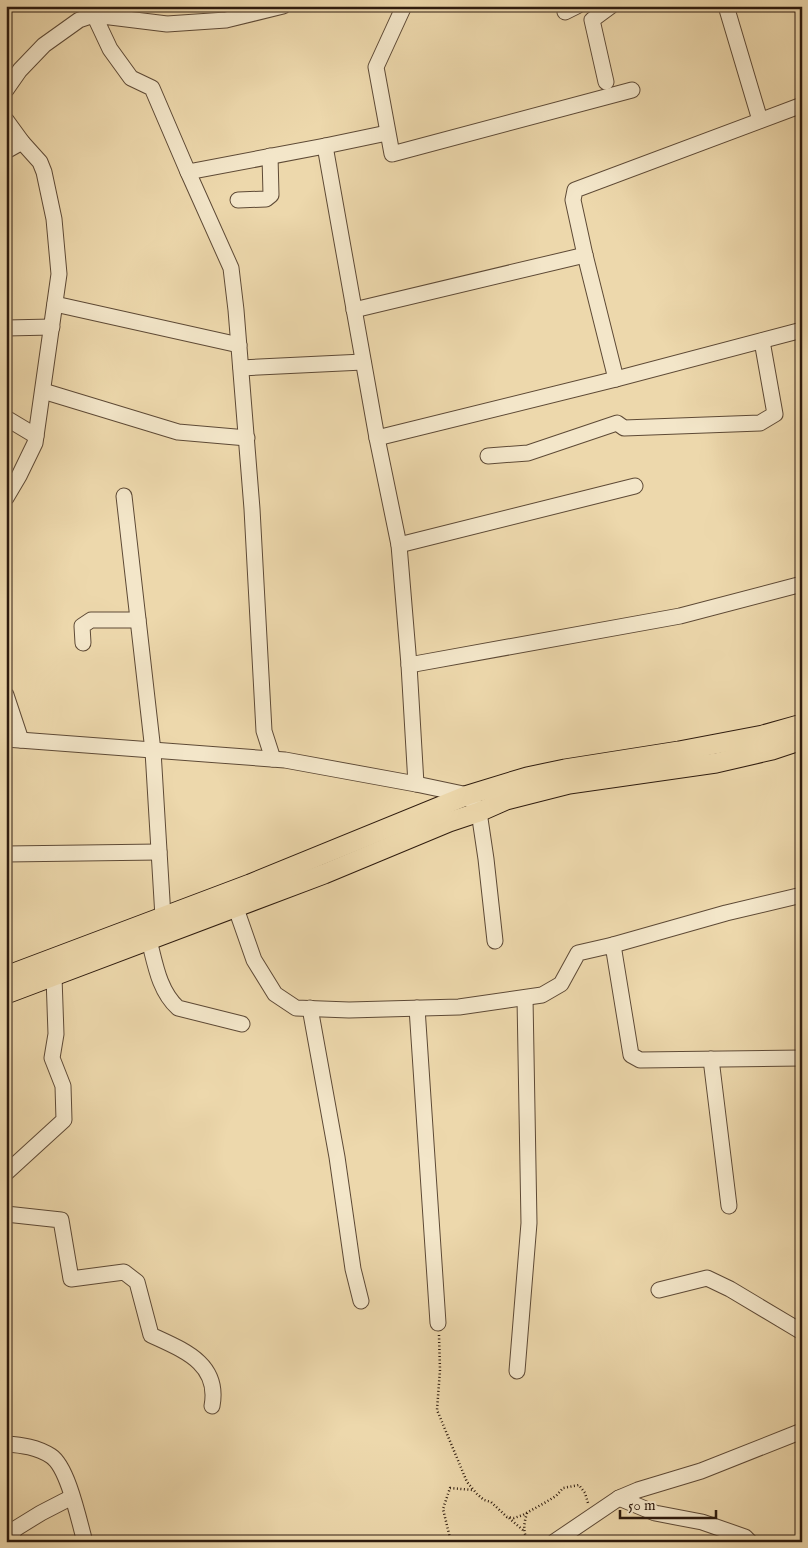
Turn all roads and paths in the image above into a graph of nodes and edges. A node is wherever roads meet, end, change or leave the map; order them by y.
1 (283, 6) edge
2 (404, 6) edge
3 (612, 6) edge
4 (726, 6) edge
5 (96, 13) edge
6 (606, 82) dead end
7 (6, 90) edge
8 (632, 90) dead end
9 (802, 105) edge
10 (6, 120) edge
11 (760, 120) junction
12 (387, 133) junction
13 (22, 142) junction
14 (325, 146) junction
15 (6, 150) edge
16 (270, 156) junction
17 (188, 172) junction
18 (238, 200) dead end
19 (585, 255) junction
20 (55, 304) junction
21 (354, 310) junction
22 (6, 328) edge
23 (52, 328) junction
24 (802, 330) edge
25 (762, 340) junction
26 (239, 345) junction
27 (363, 362) junction
28 (241, 368) junction
29 (616, 379) junction
30 (43, 391) junction
31 (6, 418) edge
32 (36, 436) junction
33 (247, 438) junction
34 (377, 438) junction
35 (488, 456) dead end
36 (635, 486) dead end
37 (124, 496) dead end
38 (6, 498) edge
39 (399, 545) junction
40 (802, 584) edge
41 (138, 620) junction
42 (83, 643) dead end
43 (409, 665) junction
44 (6, 695) edge
45 (802, 724) edge
46 (14, 740) edge
47 (802, 740) edge
48 (153, 751) junction
49 (273, 759) junction
50 (416, 784) junction
51 (468, 796) junction
52 (479, 812) junction
53 (159, 852) junction
54 (6, 854) edge
55 (802, 895) edge
56 (233, 900) junction
57 (163, 917) junction
58 (149, 940) junction
59 (495, 941) dead end
60 (613, 945) junction
61 (6, 976) edge
62 (54, 977) junction
63 (6, 994) edge
64 (525, 998) junction
65 (310, 1008) junction
66 (416, 1008) junction
67 (242, 1024) dead end
68 (802, 1058) edge
69 (711, 1059) junction
70 (6, 1173) edge
71 (729, 1206) dead end
72 (6, 1214) edge
73 (658, 1290) dead end
74 (360, 1301) dead end
75 (438, 1323) joint
76 (802, 1332) edge
77 (517, 1371) dead end
78 (212, 1406) dead end
79 (802, 1431) edge
80 (6, 1444) edge
81 (474, 1490) junction
82 (72, 1497) junction
83 (619, 1498) junction
84 (527, 1513) junction
85 (592, 1516) junction
86 (507, 1517) junction
87 (525, 1532) junction
88 (9, 1542) edge
89 (85, 1542) edge
90 (451, 1542) edge
91 (529, 1542) edge
92 (554, 1542) edge
93 (750, 1542) edge

1 - 5 street
2 - 12 street
3 - 6 street
4 - 11 street
5 - 7 street
5 - 17 street
8 - 12 street
9 - 11 street
10 - 13 street
11 - 19 street
12 - 14 street
13 - 15 street
13 - 20 street
14 - 16 street
14 - 21 street
16 - 17 street
16 - 18 street
17 - 26 street
19 - 21 street
19 - 29 street
20 - 23 street
20 - 26 street
21 - 27 street
22 - 23 street
23 - 30 street
24 - 25 street
25 - 29 street
25 - 35 street
26 - 28 street
27 - 28 street
27 - 34 street
28 - 33 street
29 - 34 street
30 - 32 street
30 - 33 street
31 - 32 street
32 - 38 street
33 - 49 street
34 - 39 street
36 - 39 street
37 - 41 street
39 - 43 street
40 - 43 street
41 - 42 street
41 - 48 street
43 - 50 street
44 - 46 street
45 - 51 main road
46 - 48 street
47 - 52 main road
48 - 49 street
48 - 53 street
49 - 50 street
50 - 51 street
51 - 52 street
51 - 56 main road
52 - 56 main road
52 - 59 street
53 - 54 street
53 - 57 street
55 - 60 street
56 - 57 main road
56 - 58 main road
56 - 65 street
57 - 61 main road
58 - 62 main road
58 - 67 street
60 - 64 street
60 - 69 street
62 - 63 main road
62 - 70 street
64 - 66 street
64 - 77 street
65 - 66 street
65 - 74 street
66 - 75 street
68 - 69 street
69 - 71 street
72 - 78 street
73 - 76 street
75 - 81 path
79 - 83 street
80 - 82 street
81 - 86 path
81 - 90 path
82 - 88 street
82 - 89 street
83 - 85 street
83 - 93 street
84 - 85 path
84 - 86 path
84 - 87 path
85 - 92 street
86 - 87 path
87 - 91 path

